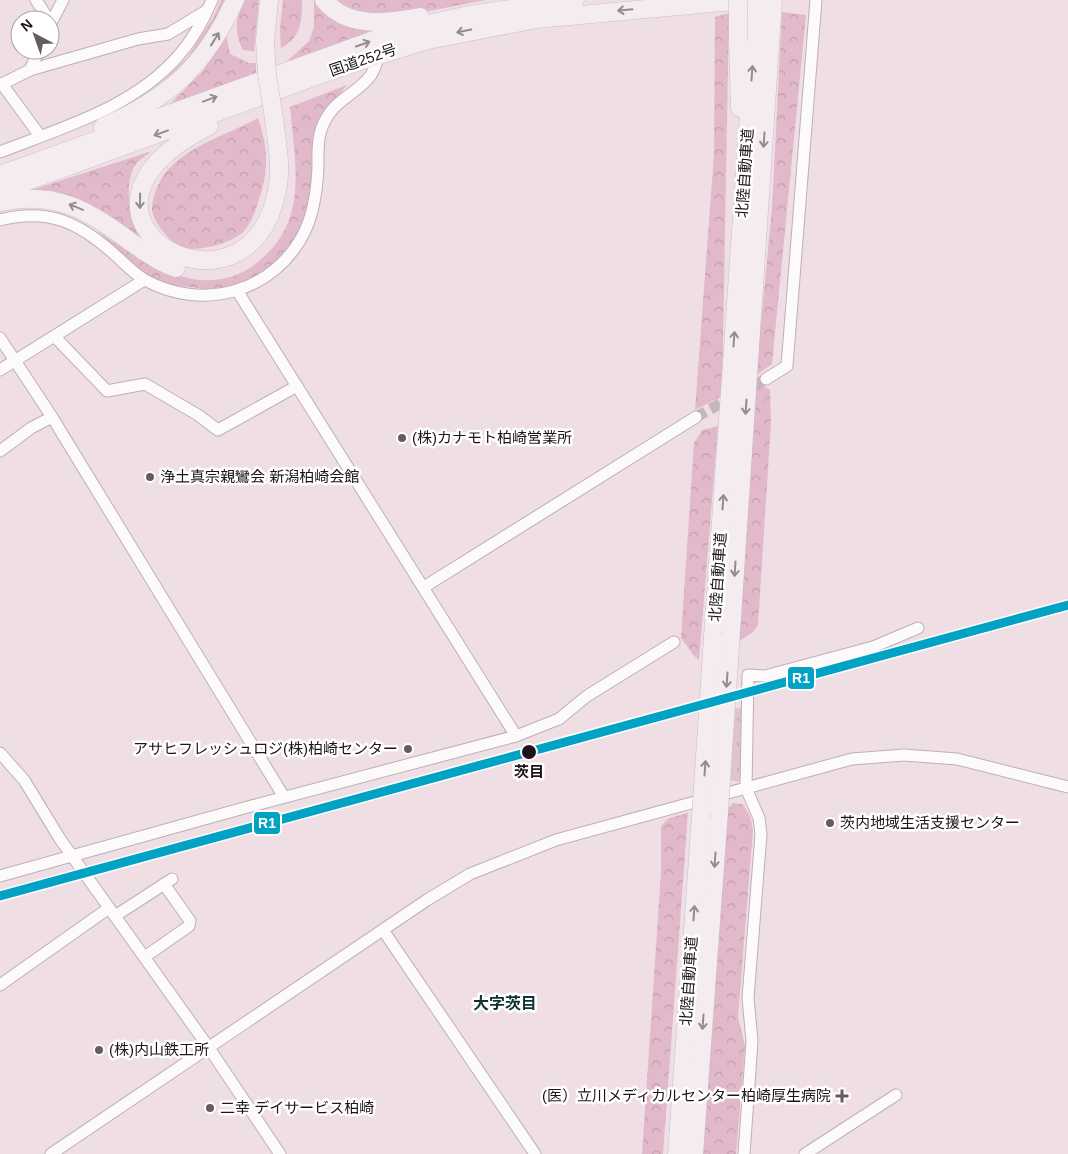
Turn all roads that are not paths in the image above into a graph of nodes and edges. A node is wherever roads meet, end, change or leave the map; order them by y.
1 (235, 0) edge
2 (269, 0) edge
3 (278, 0) edge
4 (324, 0) edge
5 (530, 0) edge
6 (574, 0) edge
7 (738, 0) edge
8 (744, 0) edge
9 (757, 0) edge
10 (773, 0) edge
11 (816, 0) edge
12 (210, 5) edge
13 (270, 40) junction
14 (755, 40) junction
15 (380, 54) junction
16 (34, 60) edge
17 (30, 70) junction
18 (1, 85) edge
19 (279, 118) junction
20 (40, 136) junction
21 (0, 152) edge
22 (0, 174) edge
23 (0, 191) edge
24 (0, 202) edge
25 (0, 220) edge
26 (144, 280) junction
27 (238, 292) junction
28 (55, 337) junction
29 (0, 338) edge
30 (16, 361) junction
31 (0, 370) edge
32 (766, 379) tunnel mouth
33 (297, 386) junction
34 (52, 418) junction
35 (696, 418) tunnel mouth
36 (0, 451) edge
37 (424, 586) junction
38 (918, 628) dead end
39 (674, 642) dead end
40 (516, 736) junction
41 (0, 753) edge
42 (1068, 787) edge
43 (746, 788) junction
44 (284, 797) junction
45 (73, 857) junction
46 (0, 876) edge
47 (112, 912) junction
48 (383, 930) junction
49 (146, 956) junction
50 (0, 985) edge
51 (209, 1048) junction
52 (896, 1095) dead end
53 (51, 1154) edge
54 (280, 1154) edge
55 (535, 1154) edge
56 (677, 1154) edge
57 (694, 1154) edge
58 (744, 1154) edge
59 (805, 1154) edge

22 -> 1 highway
2 - 13 highway
3 - 13 highway
4 - 5 highway
22 -> 6 highway, 国道252号
7 - 14 highway, bridge
8 -> 15 highway, 国道252号
9 - 14 highway, 北陸自動車道
10 - 14 highway, 北陸自動車道
11 - 32 street
12 - 17 street
12 - 20 street
13 - 19 highway, bridge
56 -> 14 highway, 北陸自動車道, bridge
14 -> 57 highway, 北陸自動車道, bridge
15 -> 19 highway
15 -> 23 highway, 国道252号
15 - 27 street
16 - 17 street
17 - 18 street
18 - 20 street
19 -> 24 highway
20 - 21 street
25 - 26 street
26 - 27 street
26 - 28 street
27 - 33 street
28 - 30 street
28 - 33 street
29 - 30 street
30 - 31 street
30 - 34 street
33 - 37 street
34 - 36 street
34 - 44 street
35 - 37 street
37 - 40 street
38 - 43 street
39 - 40 street
40 - 44 street
41 - 45 street
42 - 43 street
43 - 48 street
43 - 58 street
44 - 45 street
45 - 46 street
45 - 47 street
47 - 49 street
47 - 49 street
47 - 50 street
48 - 51 street
48 - 55 street
49 - 51 street
51 - 53 street
51 - 54 street
52 - 59 street

